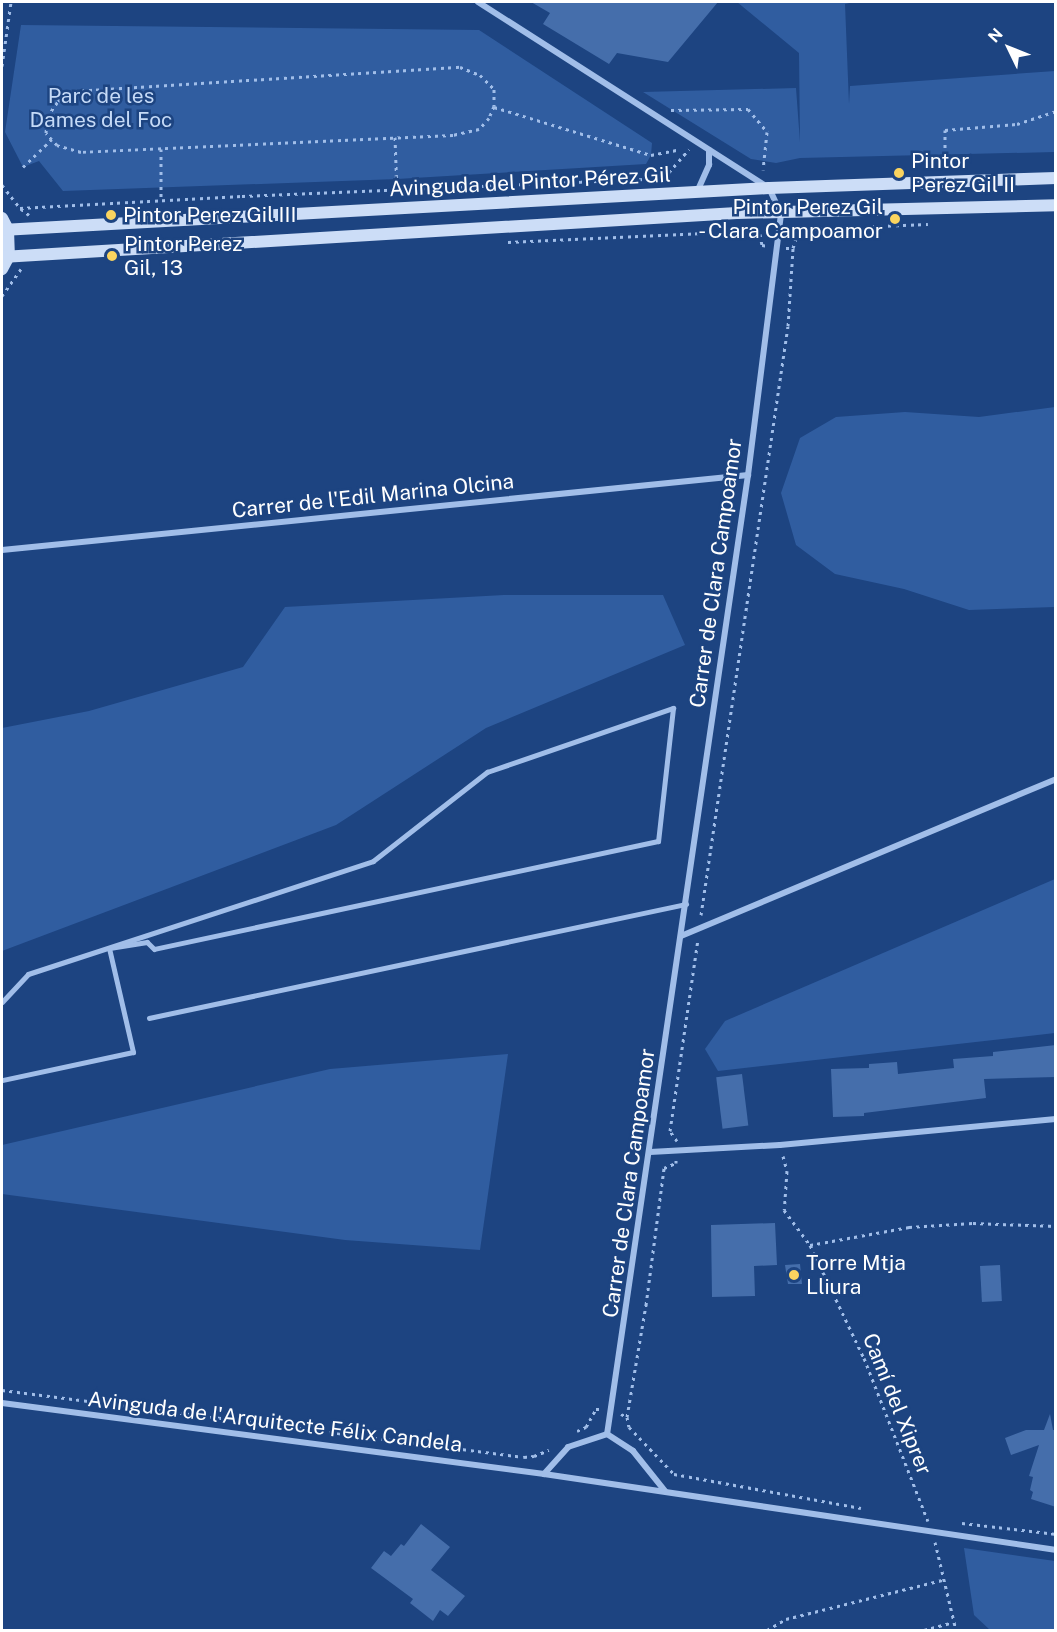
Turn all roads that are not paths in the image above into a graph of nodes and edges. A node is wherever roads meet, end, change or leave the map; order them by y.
1 (478, 2) edge
2 (709, 150) junction
3 (1056, 177) edge
4 (769, 188) junction
5 (696, 192) junction
6 (1056, 205) edge
7 (781, 214) junction
8 (4, 226) edge
9 (5, 257) edge
10 (2, 268) edge
11 (747, 475) junction
12 (2, 550) edge
13 (1056, 779) edge
14 (686, 904) junction
15 (681, 936) junction
16 (2, 1002) edge
17 (149, 1018) dead end
18 (2, 1080) edge
19 (1056, 1119) edge
20 (650, 1152) junction
21 (2, 1403) edge
22 (607, 1434) junction
23 (544, 1474) junction
24 (665, 1491) junction
25 (1056, 1550) edge

1 - 2 street
2 - 4 street
2 - 5 street
3 - 4 main road, Avinguda del Pintor Pérez Gil
4 - 5 main road, Avinguda del Pintor Pérez Gil
4 - 7 street
5 - 8 main road, Avinguda del Pintor Pérez Gil
6 - 7 main road, Avinguda del Pintor Pérez Gil
7 - 9 main road, Avinguda del Pintor Pérez Gil
7 - 11 street, Carrer de Clara Campoamor
8 - 9 main road, Avinguda del Pintor Pérez Gil
9 - 10 main road
11 - 12 street, Carrer de l'Edil Marina Olcina
11 - 14 street, Carrer de Clara Campoamor
13 - 15 street
14 - 15 street, Carrer de Clara Campoamor
14 - 17 lane
15 - 20 street, Carrer de Clara Campoamor
16 - 18 street
19 - 20 street
20 - 22 street, Carrer de Clara Campoamor
21 - 23 street, Avinguda de l'Arquitecte Félix Candela
22 - 23 street
22 - 24 street
23 - 24 street, Avinguda de l'Arquitecte Félix Candela
24 - 25 street, Avinguda de l'Arquitecte Félix Candela

